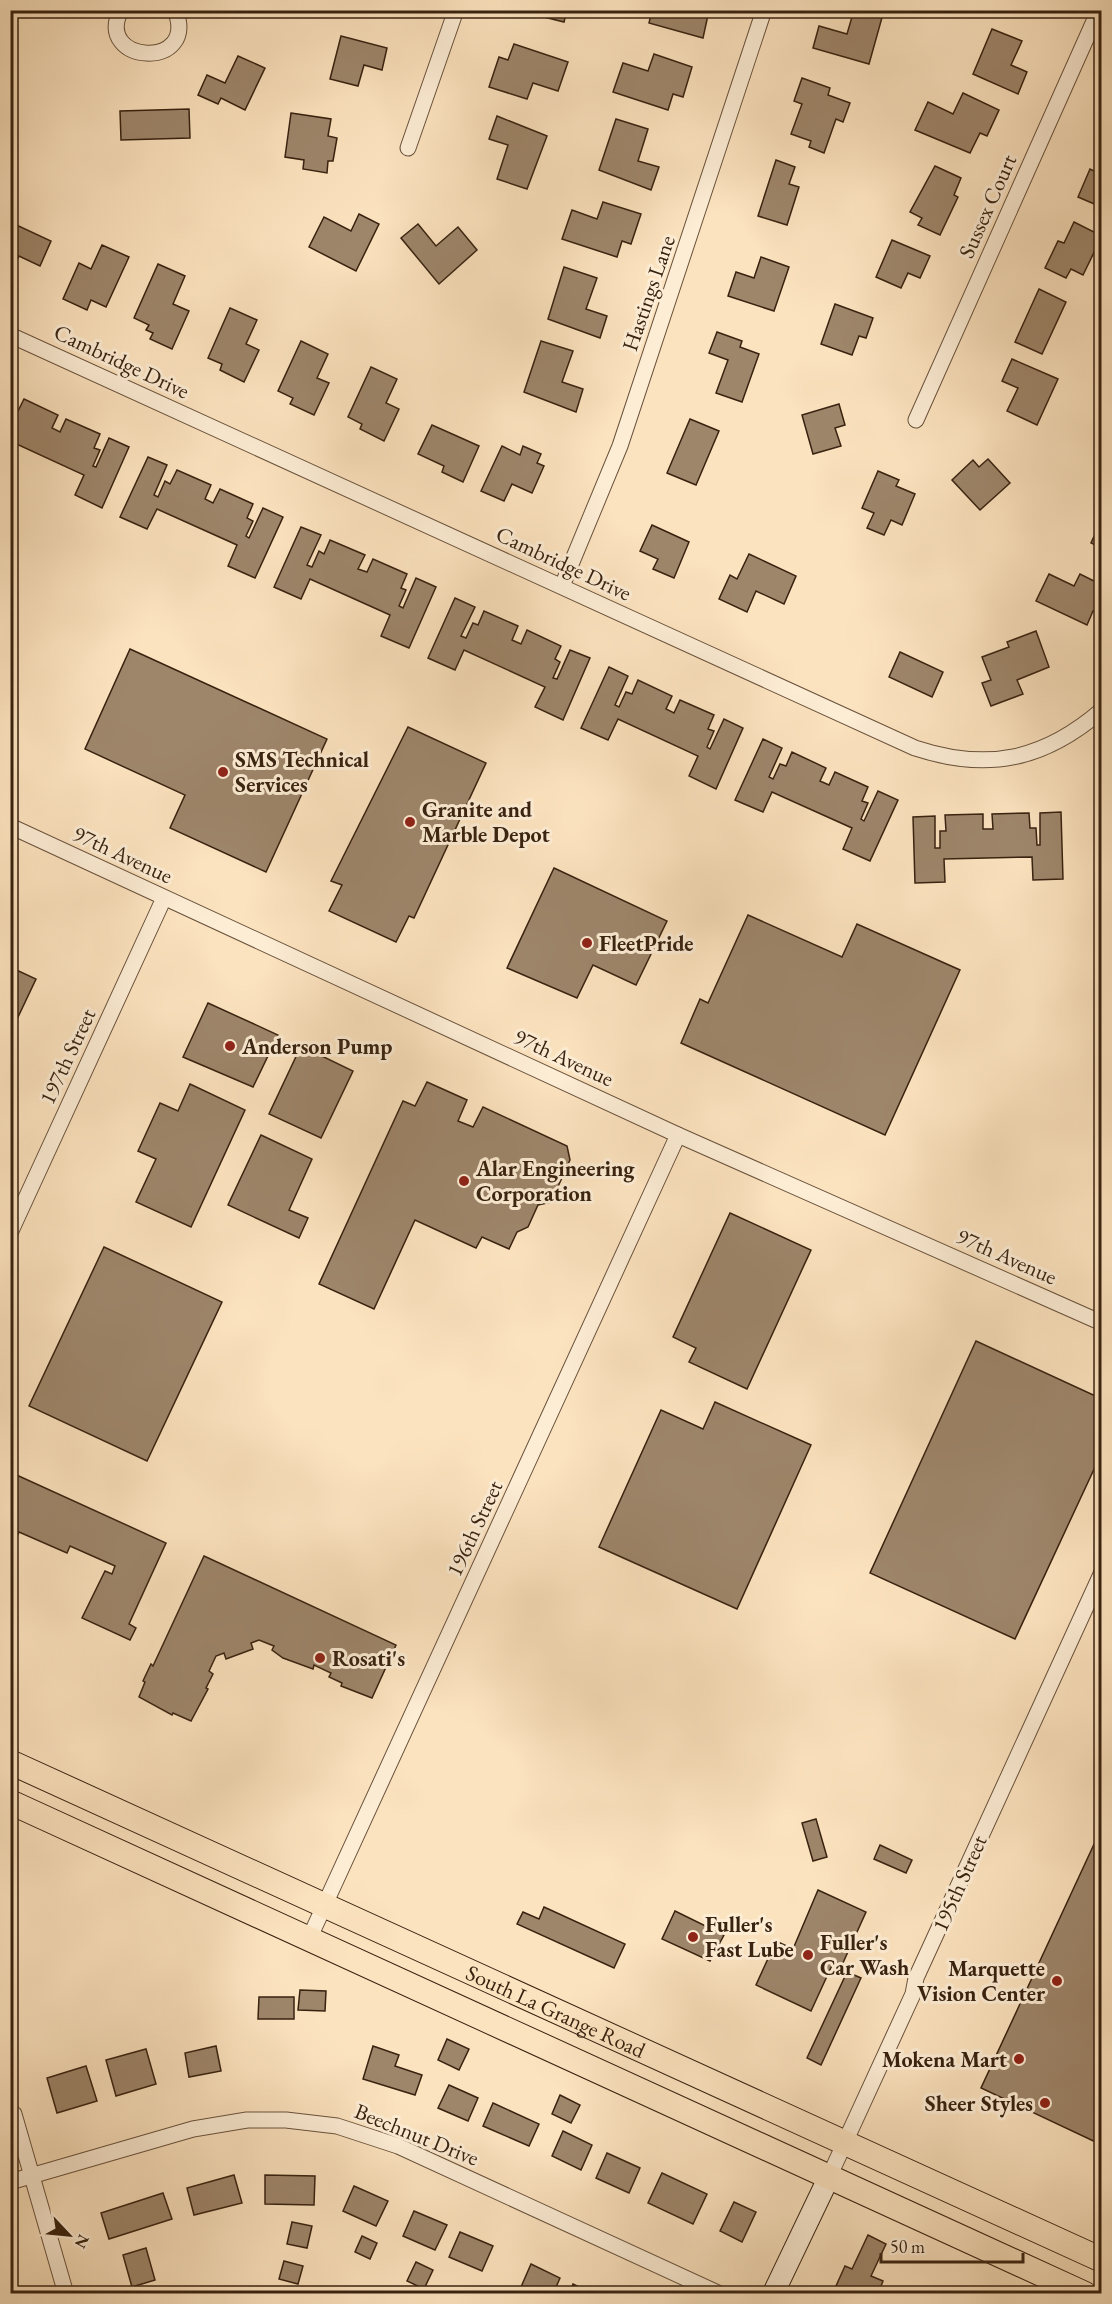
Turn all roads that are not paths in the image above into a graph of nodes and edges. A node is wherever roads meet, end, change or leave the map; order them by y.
1 (121, 10) edge
2 (175, 10) edge
3 (456, 10) edge
4 (764, 10) edge
5 (1100, 10) edge
6 (408, 148) dead end
7 (10, 335) edge
8 (916, 420) dead end
9 (562, 586) junction
10 (1101, 710) edge
11 (10, 826) edge
12 (164, 898) junction
13 (678, 1135) junction
14 (10, 1233) edge
15 (1101, 1323) edge
16 (1101, 1572) edge
17 (10, 1762) edge
18 (10, 1802) edge
19 (325, 1905) junction
20 (309, 1939) junction
21 (14, 2114) dead end
22 (845, 2143) junction
23 (33, 2175) junction
24 (829, 2177) junction
25 (10, 2182) edge
26 (1101, 2260) edge
27 (66, 2294) edge
28 (720, 2294) edge
29 (773, 2294) edge
30 (1085, 2294) edge

1 - 2 street
3 - 6 street
4 - 9 street, Hastings Lane
5 - 8 street, Sussex Court
7 - 9 street, Cambridge Drive
9 - 10 street, Cambridge Drive
11 - 12 street, 97th Avenue
12 - 13 street, 97th Avenue
12 - 14 street, 197th Street
13 - 15 street, 97th Avenue
13 - 19 street, 196th Street
16 - 22 street, 195th Street
17 - 19 main road, South La Grange Road
18 - 20 main road, South La Grange Road
19 - 20 street, 196th Street
19 - 22 main road, South La Grange Road
20 - 24 main road, South La Grange Road
21 - 23 street
22 - 24 street, 195th Street
22 - 26 main road, South La Grange Road
23 - 25 street, Beechnut Drive
23 - 27 street
23 - 28 street, Beechnut Drive
24 - 29 street, 195th Street
24 - 30 main road, South La Grange Road

